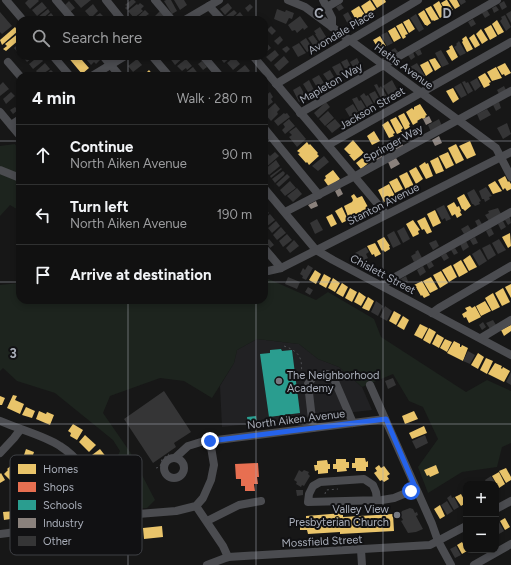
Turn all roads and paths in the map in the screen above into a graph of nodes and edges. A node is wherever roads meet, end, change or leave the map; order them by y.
1 (6, 0) edge
2 (56, 0) edge
3 (106, 0) edge
4 (156, 0) edge
5 (219, 0) edge
6 (288, 0) edge
7 (339, 0) edge
8 (418, 0) edge
9 (497, 0) edge
10 (325, 3) edge
11 (209, 6) junction
12 (20, 16) edge
13 (70, 16) edge
14 (119, 16) edge
15 (169, 16) edge
16 (191, 16) edge
17 (218, 16) edge
18 (332, 27) junction
19 (349, 40) junction
20 (511, 42) edge
21 (56, 60) edge
22 (107, 60) edge
23 (119, 60) edge
24 (155, 60) edge
25 (206, 60) edge
26 (255, 60) edge
27 (8, 62) dead end
28 (111, 65) junction
29 (384, 65) junction
30 (17, 72) edge
31 (67, 72) edge
32 (99, 72) edge
33 (117, 72) edge
34 (166, 72) edge
35 (217, 72) edge
36 (266, 72) edge
37 (268, 75) edge
38 (276, 84) junction
39 (511, 91) edge
40 (421, 93) junction
41 (0, 112) edge
42 (300, 113) junction
43 (0, 118) edge
44 (459, 120) junction
45 (16, 122) edge
46 (11, 125) junction
47 (16, 131) edge
48 (268, 133) edge
49 (328, 145) junction
50 (511, 152) edge
51 (501, 157) junction
52 (0, 170) edge
53 (16, 176) edge
54 (511, 176) edge
55 (354, 177) junction
56 (268, 193) edge
57 (319, 194) junction
58 (285, 212) junction
59 (511, 212) edge
60 (386, 214) junction
61 (316, 250) junction
62 (268, 253) edge
63 (511, 266) edge
64 (281, 268) junction
65 (268, 272) edge
66 (381, 285) junction
67 (432, 313) junction
68 (511, 320) edge
69 (481, 338) junction
70 (284, 346) dead end
71 (511, 355) edge
72 (302, 384) dead end
73 (370, 384) dead end
74 (386, 419) junction
75 (0, 421) edge
76 (353, 423) junction
77 (313, 428) junction
78 (20, 430) junction
79 (210, 441) junction
80 (0, 453) edge
81 (71, 455) edge
82 (176, 457) dead end
83 (338, 489) dead end
84 (416, 489) junction
85 (325, 497) dead end
86 (377, 500) junction
87 (511, 500) edge
88 (261, 501) dead end
89 (196, 506) junction
90 (499, 507) edge
91 (142, 514) edge
92 (207, 521) junction
93 (463, 528) edge
94 (10, 533) edge
95 (0, 534) edge
96 (438, 541) junction
97 (511, 544) edge
98 (361, 550) junction
99 (228, 557) junction
100 (207, 565) edge
101 (362, 565) edge
102 (451, 565) edge
103 (474, 565) edge

1 - 12 street
2 - 13 street
3 - 14 street
4 - 15 street
5 - 11 street
6 - 18 street, Heths Avenue
7 - 10 street
8 - 19 street, Avondale Place
9 - 29 street, Mapleton Way
10 - 18 street
11 - 16 street
11 - 17 street
18 - 19 street, Heths Avenue
19 - 29 street, Heths Avenue
19 - 38 street, Avondale Place
20 - 40 street, Jackson Street
21 - 31 street
22 - 28 street
23 - 28 street
24 - 34 street
25 - 35 street
26 - 36 street
27 - 30 street
28 - 32 street
28 - 33 street
29 - 40 street, Heths Avenue
29 - 42 street, Mapleton Way
37 - 38 street
38 - 42 street
39 - 44 street, Springer Way
40 - 44 street, Heths Avenue
40 - 49 street, Jackson Street
41 - 46 street
42 - 49 street
43 - 46 street
44 - 51 street, Heths Avenue
44 - 55 street, Springer Way
45 - 46 street
46 - 47 street
48 - 57 street
49 - 55 street
50 - 51 street, Stanton Avenue
51 - 54 street, Heths Avenue
51 - 60 street, Stanton Avenue
52 - 53 street
55 - 57 street, Springer Way
55 - 60 street
56 - 58 street, Chislett Street
57 - 58 street, Springer Way
58 - 61 street, Chislett Street
59 - 66 street
60 - 61 street, Stanton Avenue
61 - 64 street, Stanton Avenue
61 - 66 street, Chislett Street
62 - 64 street
63 - 67 street
64 - 65 street, Stanton Avenue
66 - 67 street, Chislett Street
67 - 69 street, Chislett Street
68 - 69 street
69 - 71 street, Chislett Street
70 - 72 path
73 - 74 street
74 - 76 street, North Aiken Avenue
74 - 84 street
75 - 78 street
76 - 77 street, North Aiken Avenue
76 - 77 street
77 - 79 street, North Aiken Avenue
78 - 80 street
78 - 81 street
79 - 82 street, North Aiken Avenue
79 - 89 street
83 - 85 path
84 - 86 street
84 - 96 street
86 - 86 street
87 - 90 street
88 - 92 street
89 - 91 street
89 - 92 street
92 - 99 street
93 - 96 street, Mossfield Street
94 - 95 street
96 - 98 street, Mossfield Street
96 - 102 street
97 - 103 street
98 - 99 street, Mossfield Street
98 - 101 street
99 - 100 street, Mossfield Street

